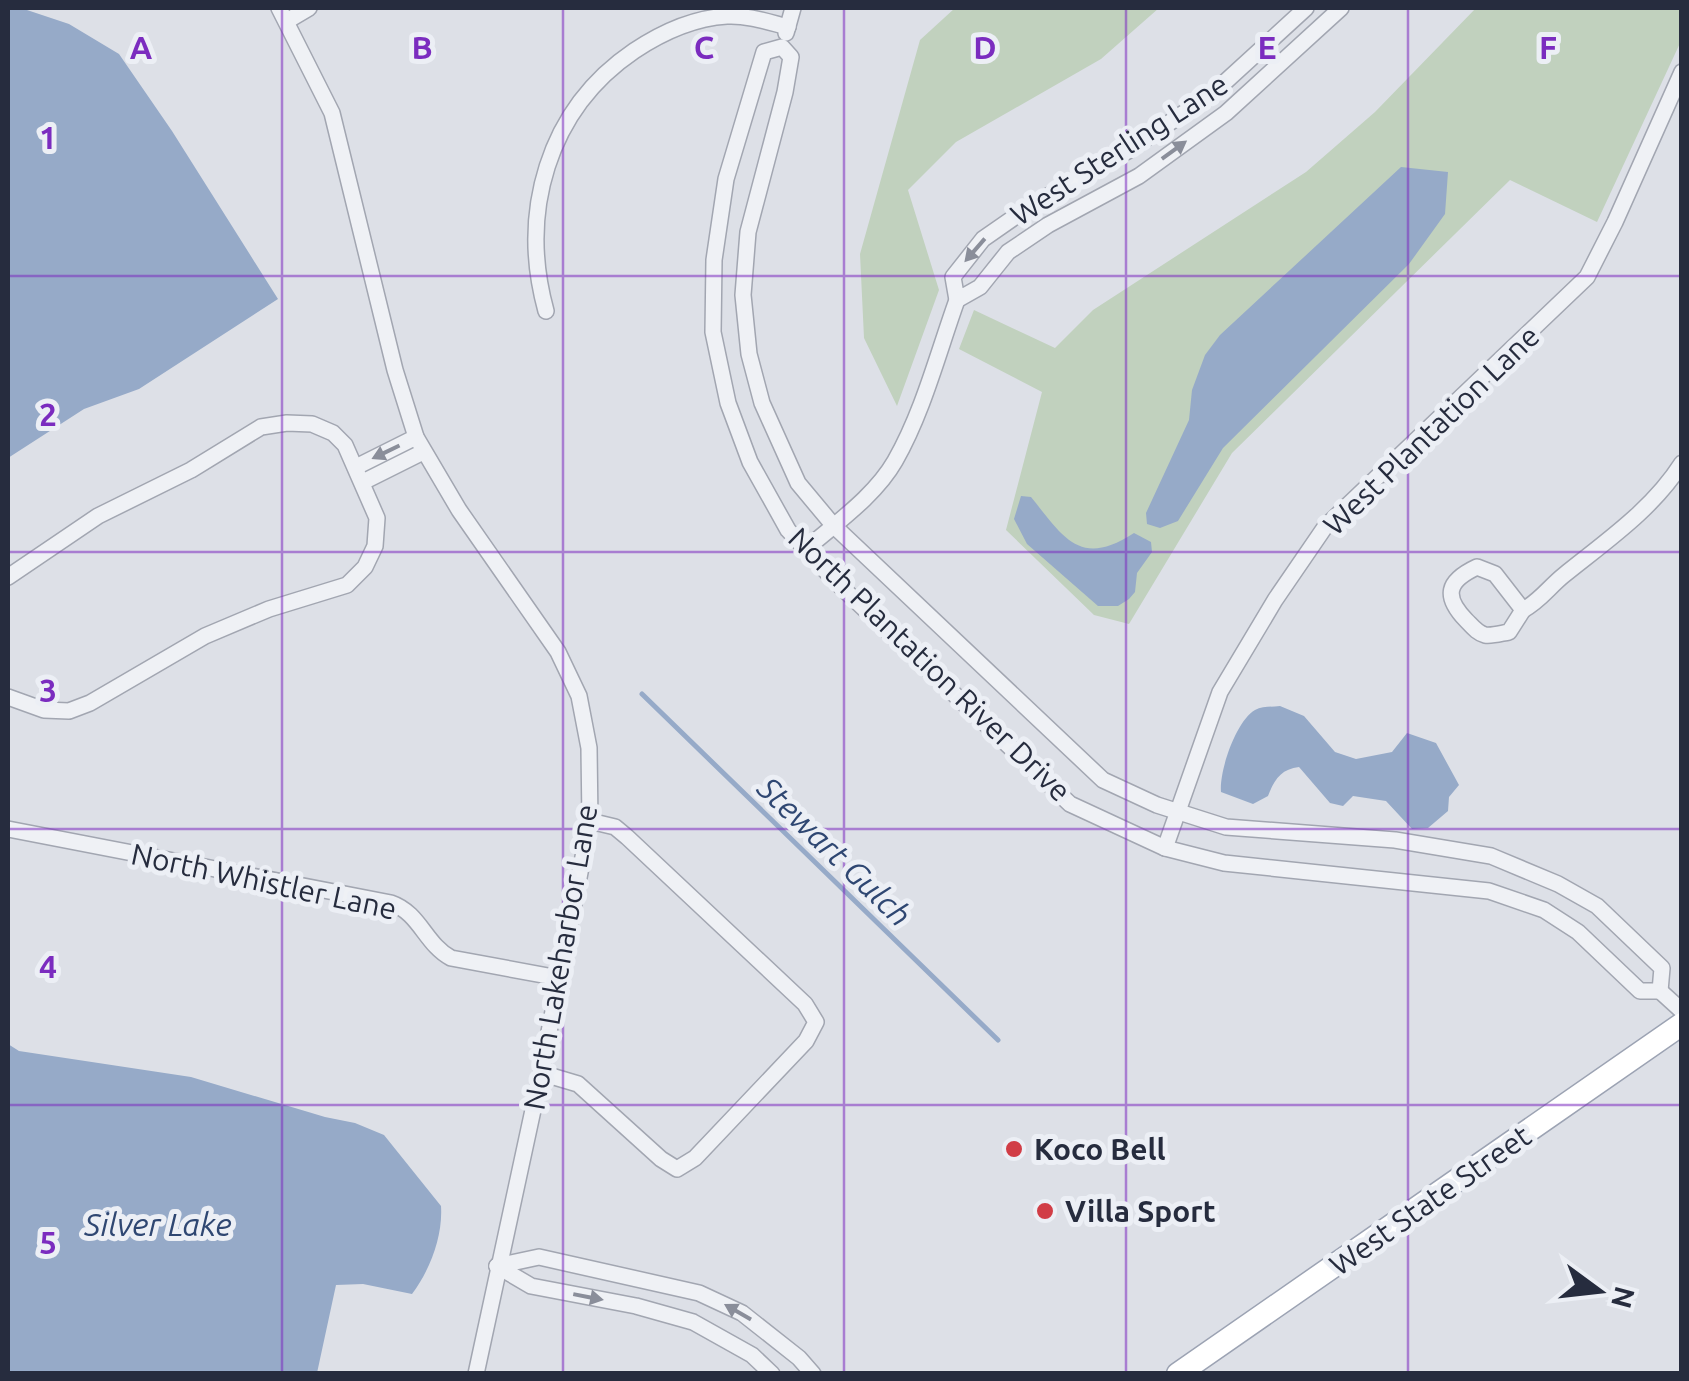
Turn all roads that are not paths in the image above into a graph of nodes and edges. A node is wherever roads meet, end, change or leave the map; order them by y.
1 (309, 8) edge
2 (793, 8) edge
3 (1306, 8) edge
4 (1341, 8) edge
5 (283, 14) edge
6 (788, 27) junction
7 (782, 47) junction
8 (1682, 72) edge
9 (957, 300) junction
10 (546, 311) dead end
11 (420, 445) junction
12 (1682, 464) edge
13 (360, 474) junction
14 (1677, 481) edge
15 (834, 525) junction
16 (806, 548) junction
17 (8, 577) edge
18 (1523, 610) junction
19 (8, 697) edge
20 (1176, 812) junction
21 (590, 822) junction
22 (8, 829) edge
23 (1165, 848) junction
24 (559, 978) junction
25 (1660, 991) junction
26 (1682, 1011) edge
27 (1682, 1024) edge
28 (541, 1073) junction
29 (497, 1266) junction
30 (476, 1374) edge
31 (772, 1374) edge
32 (813, 1374) edge
33 (1178, 1374) edge

1 - 5 street
2 - 6 street, North Plantation River Drive
3 -> 9 street, West Sterling Lane
9 -> 4 street, West Sterling Lane
5 - 11 street, North Lakeharbor Lane
6 - 7 street, North Plantation River Drive
6 - 10 street
7 - 15 street, North Plantation River Drive
7 - 16 street, North Plantation River Drive
8 - 20 street, West Plantation Lane
9 - 15 street, West Sterling Lane
11 - 13 street
11 - 21 street, North Lakeharbor Lane
12 - 14 street
13 - 17 street
13 - 19 street
14 - 18 street
15 - 16 street, West Sterling Lane
15 - 20 street, North Plantation River Drive
16 - 23 street, North Plantation River Drive
18 - 18 street
20 - 23 street, West Plantation Lane
20 - 25 street, North Plantation River Drive
21 - 24 street, North Lakeharbor Lane
21 - 28 street
22 - 24 street, North Whistler Lane
23 - 25 street, North Plantation River Drive
24 - 28 street, North Lakeharbor Lane
25 - 26 street, North Plantation River Drive
27 - 33 main road, West State Street
28 - 29 street, North Lakeharbor Lane
29 - 30 street, North Lakeharbor Lane
29 -> 31 street
32 -> 29 street

